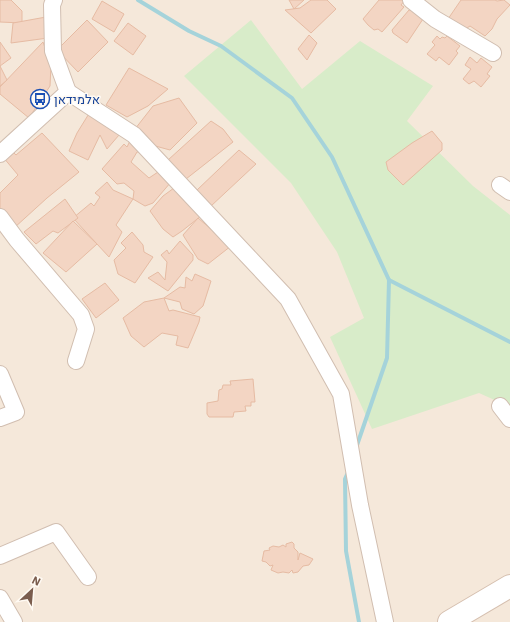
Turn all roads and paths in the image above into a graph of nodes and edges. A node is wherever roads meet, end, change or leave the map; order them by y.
1 (54, 0) edge
2 (411, 0) edge
3 (493, 53) dead end
4 (68, 92) junction
5 (0, 154) edge
6 (0, 217) edge
7 (76, 361) dead end
8 (0, 374) edge
9 (500, 406) dead end
10 (0, 418) edge
11 (510, 420) edge
12 (0, 556) edge
13 (88, 577) dead end
14 (510, 587) edge
15 (0, 598) edge
16 (14, 622) edge
17 (385, 622) edge
18 (449, 622) edge

1 - 4 street
2 - 3 street
4 - 5 street
4 - 17 street
6 - 7 street
8 - 10 street
9 - 11 street
12 - 13 street
14 - 18 main road
15 - 16 street

